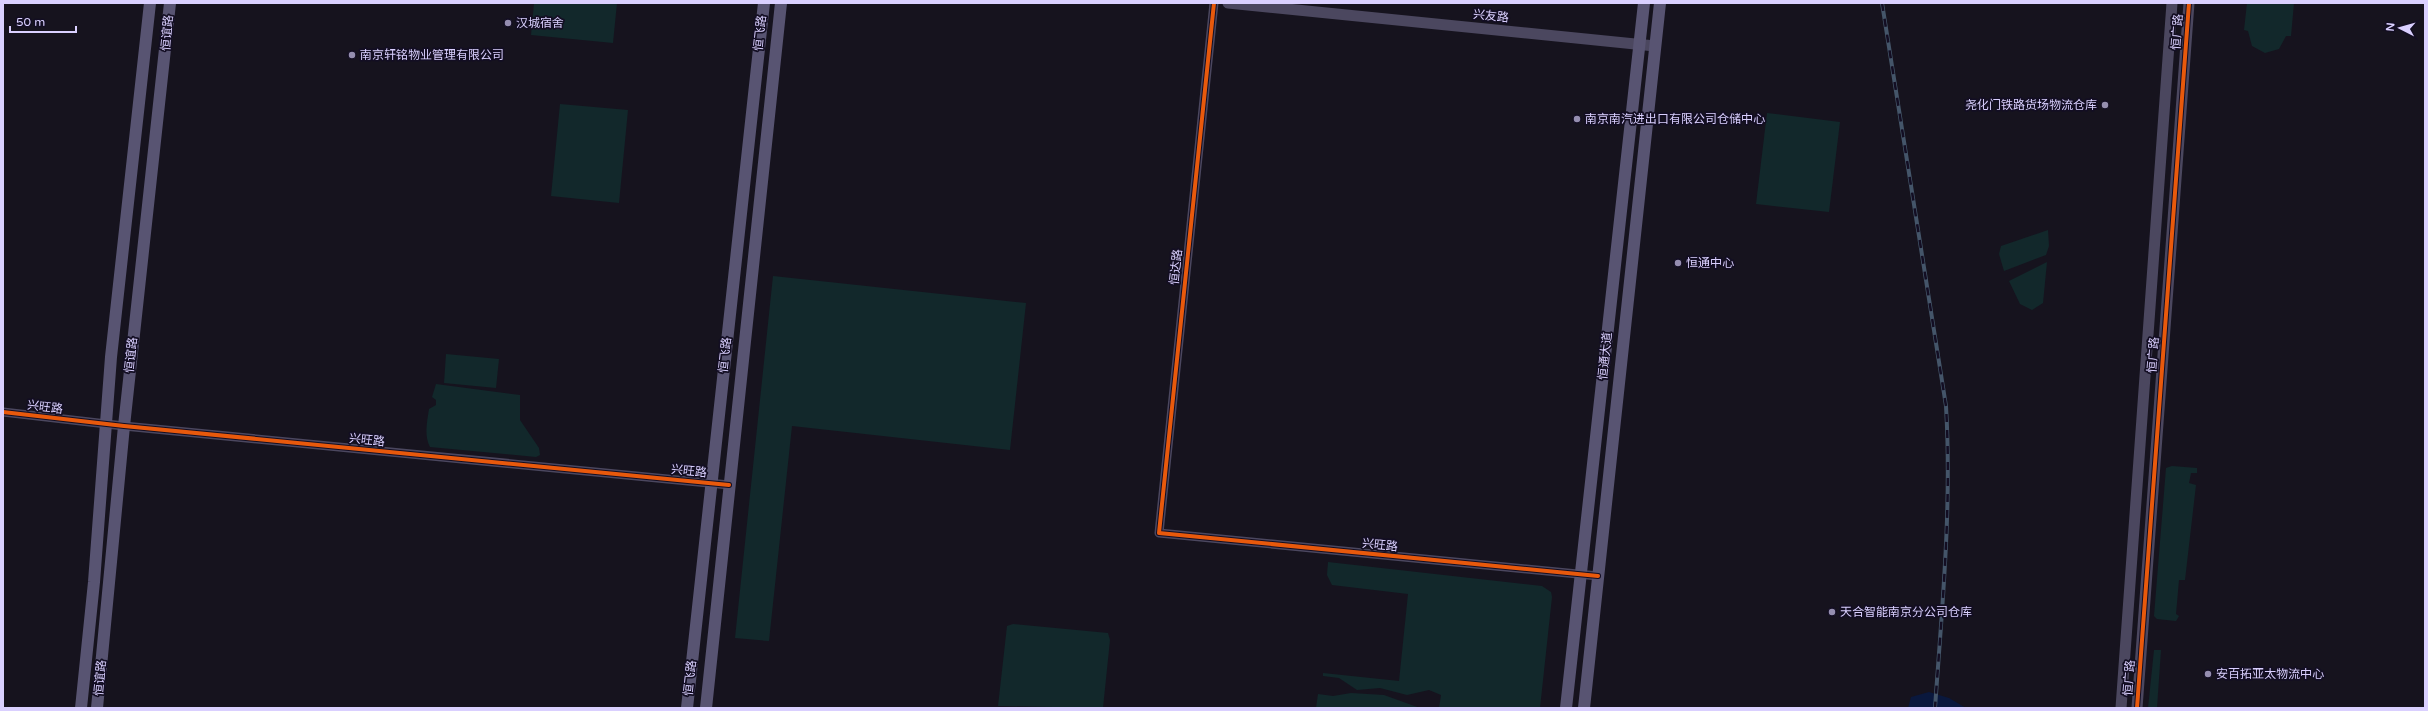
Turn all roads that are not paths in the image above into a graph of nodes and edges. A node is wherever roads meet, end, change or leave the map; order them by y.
1 (150, 3) edge
2 (170, 3) edge
3 (764, 3) edge
4 (781, 3) edge
5 (1214, 3) edge
6 (1228, 3) edge
7 (1644, 3) edge
8 (1660, 3) edge
9 (2172, 3) edge
10 (2189, 3) edge
11 (1640, 44) junction
12 (1655, 46) junction
13 (3, 412) edge
14 (106, 424) junction
15 (124, 426) junction
16 (711, 483) junction
17 (729, 485) junction
18 (1159, 533) joint
19 (1582, 575) junction
20 (1598, 576) junction
21 (81, 708) edge
22 (97, 708) edge
23 (687, 708) edge
24 (706, 708) edge
25 (1566, 708) edge
26 (1584, 708) edge
27 (2121, 708) edge
28 (2137, 708) edge

1 - 14 main road, 恒谊路
2 - 15 main road, 恒谊路
3 - 16 main road, 恒飞路
4 - 17 main road, 恒飞路
5 - 18 street, 恒达路
6 - 11 street, 兴友路
7 - 11 main road, 恒通大道
8 - 12 main road, 恒通大道
9 - 27 street, 恒广路
10 - 28 street, 恒广路
11 - 12 street, 兴友路
11 - 19 main road, 恒通大道
12 - 20 main road, 恒通大道
13 - 14 street, 兴旺路
14 - 15 street, 兴旺路
14 - 21 main road, 恒谊路
15 - 16 street, 兴旺路
15 - 22 main road, 恒谊路
16 - 17 street, 兴旺路
16 - 23 main road, 恒飞路
17 - 24 main road, 恒飞路
18 - 19 street, 兴旺路
19 - 20 street, 兴旺路
19 - 25 main road, 恒通大道
20 - 26 main road, 恒通大道

